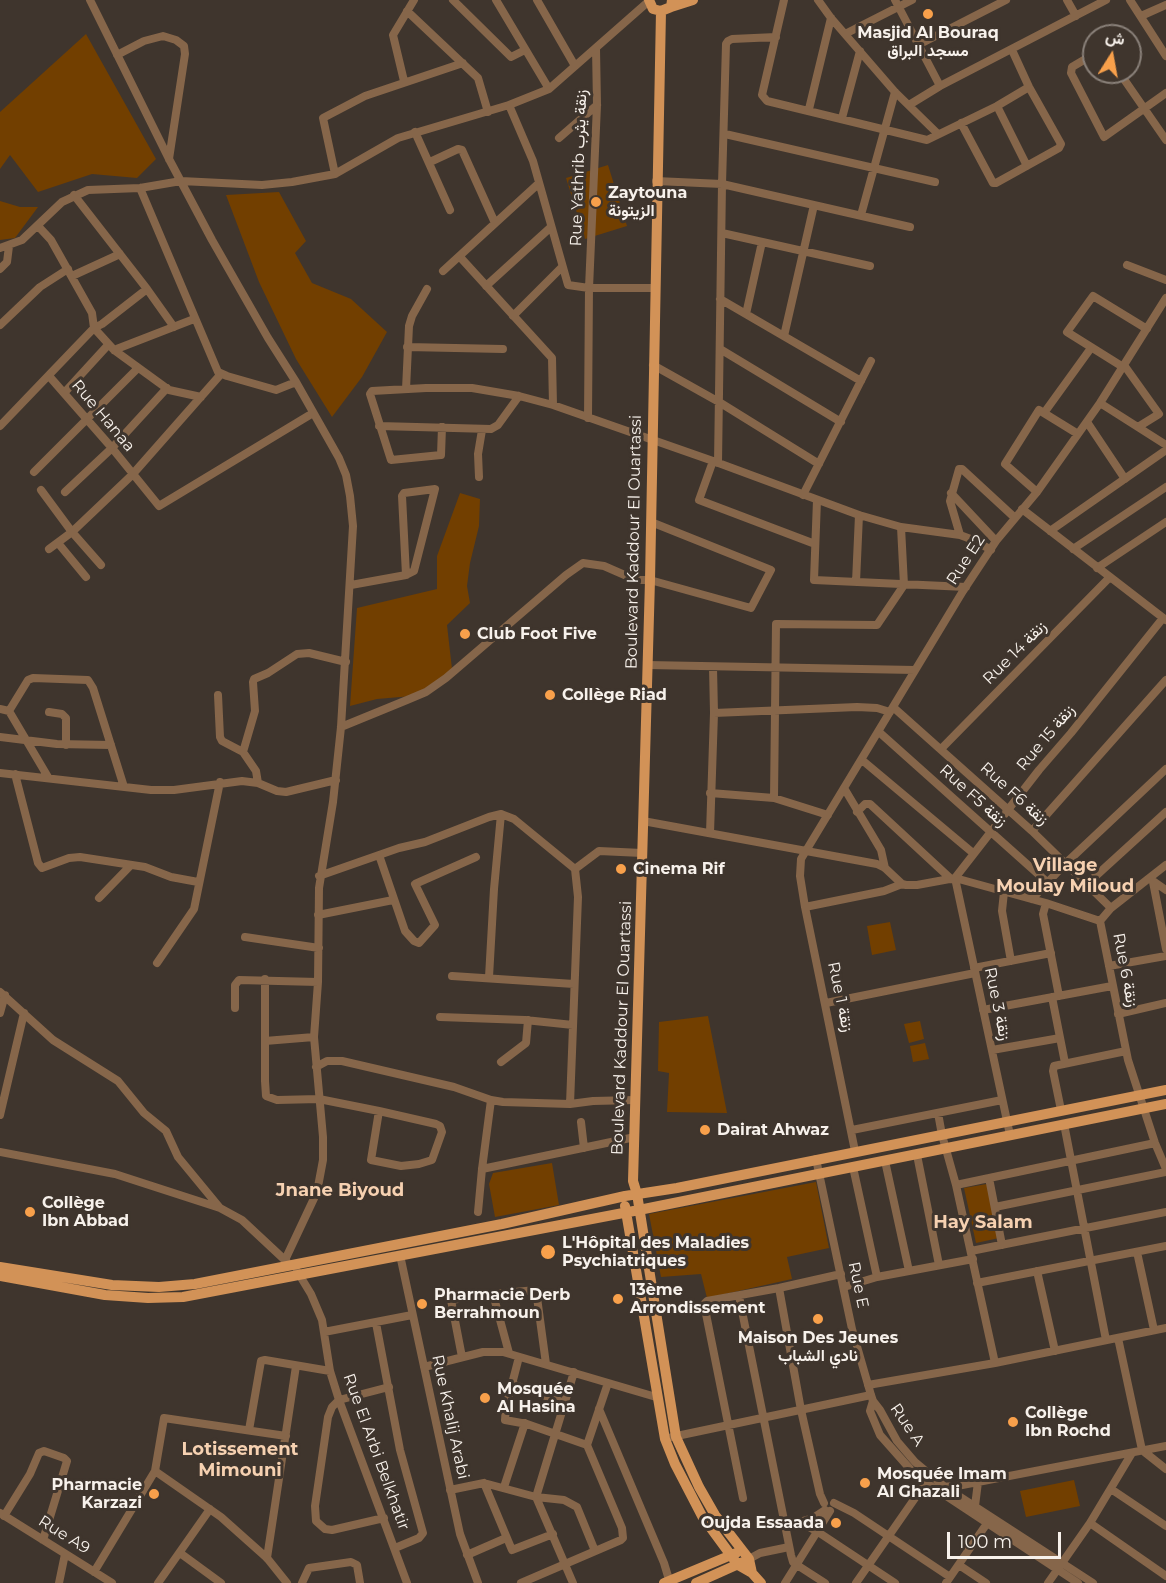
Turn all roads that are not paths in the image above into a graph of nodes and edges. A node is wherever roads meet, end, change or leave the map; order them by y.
1 (90, 0) edge
2 (414, 0) edge
3 (453, 0) edge
4 (496, 0) edge
5 (537, 0) edge
6 (649, 0) edge
7 (693, 0) edge
8 (784, 0) edge
9 (818, 0) edge
10 (912, 0) edge
11 (1006, 0) edge
12 (1067, 0) edge
13 (1106, 0) edge
14 (1130, 0) edge
15 (897, 3) edge
16 (1166, 5) edge
17 (668, 6) edge
18 (407, 11) junction
19 (1076, 16) junction
20 (1141, 16) junction
21 (831, 18) junction
22 (845, 34) junction
23 (776, 37) junction
24 (920, 44) junction
25 (596, 48) junction
26 (525, 50) junction
27 (1012, 50) junction
28 (860, 51) junction
29 (117, 55) junction
30 (1166, 56) edge
31 (1082, 61) edge
32 (463, 63) junction
33 (575, 66) junction
34 (404, 81) junction
35 (1127, 84) edge
36 (940, 86) junction
37 (1029, 87) junction
38 (549, 89) junction
39 (895, 92) junction
40 (1166, 93) edge
41 (509, 105) junction
42 (597, 105) junction
43 (909, 105) junction
44 (997, 106) junction
45 (1145, 109) junction
46 (809, 110) junction
47 (488, 112) junction
48 (842, 118) junction
49 (961, 123) junction
50 (883, 129) junction
51 (415, 132) junction
52 (724, 134) junction
53 (938, 134) junction
54 (559, 138) dead end
55 (1166, 140) edge
56 (169, 159) junction
57 (430, 162) junction
58 (1026, 166) junction
59 (873, 168) junction
60 (335, 174) junction
61 (181, 182) junction
62 (656, 182) junction
63 (935, 182) dead end
64 (538, 184) junction
65 (722, 184) junction
66 (140, 188) junction
67 (74, 195) junction
68 (814, 205) junction
69 (450, 210) dead end
70 (861, 215) junction
71 (495, 224) junction
72 (38, 226) junction
73 (551, 227) junction
74 (910, 227) dead end
75 (722, 233) junction
76 (762, 242) junction
77 (5, 247) edge
78 (803, 251) junction
79 (120, 254) junction
80 (460, 257) junction
81 (1127, 265) dead end
82 (870, 266) dead end
83 (561, 268) junction
84 (0, 269) edge
85 (443, 271) dead end
86 (70, 273) junction
87 (1166, 280) edge
88 (486, 286) junction
89 (589, 288) junction
90 (655, 288) junction
91 (147, 289) junction
92 (426, 289) dead end
93 (1166, 298) edge
94 (720, 299) junction
95 (746, 314) junction
96 (513, 316) junction
97 (194, 319) junction
98 (0, 325) edge
99 (174, 327) junction
100 (94, 328) junction
101 (1147, 328) junction
102 (784, 336) junction
103 (111, 347) junction
104 (407, 347) junction
105 (1091, 348) junction
106 (503, 349) dead end
107 (720, 349) junction
108 (871, 361) dead end
109 (653, 365) junction
110 (1124, 366) junction
111 (138, 368) junction
112 (221, 374) junction
113 (49, 376) junction
114 (861, 381) junction
115 (296, 382) junction
116 (167, 388) junction
117 (406, 389) junction
118 (65, 393) junction
119 (519, 396) junction
120 (201, 397) junction
121 (719, 402) junction
122 (1100, 403) junction
123 (553, 405) junction
124 (313, 413) junction
125 (1044, 413) junction
126 (588, 418) junction
127 (88, 420) junction
128 (841, 422) junction
129 (1087, 422) junction
130 (0, 426) edge
131 (379, 426) junction
132 (442, 427) junction
133 (1138, 427) junction
134 (482, 430) junction
135 (1078, 434) junction
136 (651, 440) junction
137 (1166, 445) edge
138 (112, 448) junction
139 (1166, 450) edge
140 (715, 462) junction
141 (819, 464) junction
142 (33, 472) dead end
143 (132, 475) junction
144 (479, 477) dead end
145 (1125, 479) junction
146 (1166, 487) edge
147 (41, 490) dead end
148 (65, 492) dead end
149 (1037, 492) junction
150 (951, 493) junction
151 (803, 495) junction
152 (817, 500) junction
153 (1022, 509) junction
154 (859, 515) junction
155 (1014, 518) junction
156 (651, 522) junction
157 (1166, 522) edge
158 (901, 527) junction
159 (1050, 531) junction
160 (72, 532) junction
161 (960, 536) junction
162 (996, 541) junction
163 (58, 543) junction
164 (815, 544) junction
165 (49, 549) dead end
166 (1073, 549) junction
167 (991, 550) junction
168 (101, 565) dead end
169 (1097, 568) junction
170 (406, 575) junction
171 (86, 577) dead end
172 (1110, 577) junction
173 (650, 580) junction
174 (856, 582) junction
175 (351, 585) junction
176 (904, 585) junction
177 (966, 587) junction
178 (1165, 619) edge
179 (346, 662) junction
180 (647, 665) junction
181 (713, 667) junction
182 (776, 667) junction
183 (915, 670) junction
184 (1166, 680) edge
185 (218, 695) dead end
186 (4, 710) edge
187 (892, 710) junction
188 (776, 711) junction
189 (49, 712) dead end
190 (714, 713) junction
191 (341, 726) junction
192 (879, 732) junction
193 (0, 737) edge
194 (26, 742) junction
195 (66, 744) junction
196 (111, 746) junction
197 (941, 749) junction
198 (243, 752) junction
199 (862, 760) junction
200 (1166, 769) edge
201 (0, 773) edge
202 (15, 774) junction
203 (48, 777) junction
204 (336, 780) junction
205 (220, 782) junction
206 (258, 783) junction
207 (124, 786) junction
208 (844, 788) junction
209 (710, 793) junction
210 (774, 798) junction
211 (1008, 808) junction
212 (857, 812) junction
213 (1166, 812) edge
214 (501, 814) junction
215 (828, 815) junction
216 (643, 821) junction
217 (1032, 831) junction
218 (990, 832) junction
219 (710, 833) junction
220 (806, 850) junction
221 (642, 853) junction
222 (973, 853) junction
223 (379, 855) junction
224 (476, 856) dead end
225 (1066, 863) junction
226 (131, 865) junction
227 (1166, 865) edge
228 (885, 868) junction
229 (575, 869) junction
230 (320, 876) junction
231 (953, 879) junction
232 (1151, 881) junction
233 (198, 882) junction
234 (1047, 882) junction
235 (902, 884) junction
236 (1087, 884) junction
237 (1166, 890) edge
238 (1004, 892) junction
239 (99, 898) dead end
240 (1032, 899) junction
241 (393, 900) junction
242 (1046, 903) junction
243 (806, 907) junction
244 (1111, 908) junction
245 (318, 915) junction
246 (1100, 921) junction
247 (1164, 936) edge
248 (245, 937) dead end
249 (319, 948) junction
250 (1166, 949) edge
251 (1051, 953) junction
252 (1166, 956) edge
253 (1011, 961) junction
254 (157, 963) dead end
255 (1109, 966) junction
256 (975, 970) junction
257 (452, 976) dead end
258 (489, 977) junction
259 (266, 979) junction
260 (318, 982) junction
261 (574, 984) junction
262 (1112, 986) junction
263 (2, 994) edge
264 (1056, 996) junction
265 (826, 1003) junction
266 (1166, 1003) edge
267 (235, 1008) dead end
268 (983, 1010) junction
269 (0, 1013) edge
270 (24, 1013) junction
271 (1118, 1014) junction
272 (440, 1017) dead end
273 (528, 1020) junction
274 (573, 1024) junction
275 (314, 1037) junction
276 (1060, 1038) junction
277 (265, 1041) junction
278 (992, 1050) junction
279 (1126, 1051) junction
280 (501, 1062) dead end
281 (1065, 1063) junction
282 (316, 1066) junction
283 (1166, 1090) edge
284 (1140, 1095) junction
285 (319, 1099) junction
286 (491, 1100) junction
287 (635, 1100) junction
288 (1002, 1100) junction
289 (570, 1104) junction
290 (1166, 1104) edge
291 (1144, 1108) junction
292 (1061, 1110) junction
293 (379, 1111) junction
294 (938, 1113) junction
295 (0, 1115) edge
296 (1007, 1121) junction
297 (581, 1122) dead end
298 (1064, 1124) junction
299 (852, 1130) junction
300 (942, 1135) junction
301 (1010, 1136) junction
302 (635, 1137) junction
303 (1155, 1143) junction
304 (584, 1148) junction
305 (947, 1149) junction
306 (855, 1151) junction
307 (0, 1152) edge
308 (917, 1155) junction
309 (816, 1159) junction
310 (1071, 1160) junction
311 (885, 1161) junction
312 (853, 1167) junction
313 (482, 1169) junction
314 (1166, 1170) edge
315 (818, 1174) junction
316 (989, 1178) junction
317 (633, 1181) junction
318 (956, 1185) junction
319 (1077, 1190) junction
320 (637, 1194) junction
321 (625, 1197) junction
322 (220, 1208) junction
323 (994, 1208) junction
324 (639, 1210) junction
325 (478, 1212) dead end
326 (626, 1212) junction
327 (1166, 1212) edge
328 (1085, 1229) junction
329 (1002, 1245) junction
330 (1166, 1246) edge
331 (1137, 1252) junction
332 (400, 1255) junction
333 (972, 1255) junction
334 (1091, 1261) junction
335 (939, 1265) junction
336 (0, 1267) edge
337 (292, 1267) junction
338 (909, 1271) junction
339 (1037, 1271) junction
340 (841, 1274) junction
341 (0, 1276) edge
342 (877, 1277) junction
343 (977, 1283) junction
344 (638, 1284) junction
345 (650, 1284) junction
346 (844, 1287) junction
347 (779, 1288) junction
348 (493, 1294) junction
349 (739, 1296) junction
350 (412, 1315) junction
351 (376, 1323) junction
352 (1166, 1328) edge
353 (1154, 1330) junction
354 (324, 1332) junction
355 (1118, 1338) junction
356 (1106, 1340) junction
357 (1055, 1351) junction
358 (509, 1353) junction
359 (462, 1357) junction
360 (519, 1357) junction
361 (995, 1363) junction
362 (546, 1364) junction
363 (296, 1366) junction
364 (423, 1366) junction
365 (330, 1371) junction
366 (574, 1372) junction
367 (608, 1383) junction
368 (512, 1385) junction
369 (868, 1385) junction
370 (389, 1387) junction
371 (656, 1397) junction
372 (872, 1398) junction
373 (339, 1400) junction
374 (565, 1403) junction
375 (599, 1409) junction
376 (801, 1410) junction
377 (763, 1419) junction
378 (525, 1423) junction
379 (728, 1426) junction
380 (249, 1430) junction
381 (555, 1432) junction
382 (286, 1436) junction
383 (670, 1438) junction
384 (587, 1445) junction
385 (1166, 1446) edge
386 (1142, 1450) junction
387 (1132, 1453) junction
388 (1166, 1469) edge
389 (155, 1471) junction
390 (978, 1482) junction
391 (484, 1483) junction
392 (931, 1486) junction
393 (504, 1487) junction
394 (945, 1487) junction
395 (1111, 1489) junction
396 (450, 1490) junction
397 (536, 1497) junction
398 (743, 1498) dead end
399 (975, 1506) junction
400 (828, 1507) junction
401 (210, 1509) junction
402 (2, 1514) edge
403 (384, 1518) junction
404 (989, 1520) junction
405 (800, 1522) junction
406 (1090, 1523) junction
407 (785, 1526) junction
408 (1166, 1526) edge
409 (818, 1532) junction
410 (553, 1534) junction
411 (887, 1536) junction
412 (506, 1538) junction
413 (43, 1540) junction
414 (789, 1547) junction
415 (395, 1548) junction
416 (595, 1551) junction
417 (180, 1553) junction
418 (65, 1554) junction
419 (730, 1555) junction
420 (745, 1555) junction
421 (467, 1556) junction
422 (267, 1558) junction
423 (565, 1564) junction
424 (738, 1565) junction
425 (797, 1565) junction
426 (868, 1565) junction
427 (959, 1565) junction
428 (1059, 1566) junction
429 (94, 1572) junction
430 (752, 1573) junction
431 (1166, 1576) edge
432 (948, 1580) edge
433 (668, 1582) edge
434 (1090, 1582) edge
435 (59, 1583) edge
436 (111, 1583) edge
437 (158, 1583) edge
438 (221, 1583) edge
439 (287, 1583) edge
440 (302, 1583) edge
441 (360, 1583) edge
442 (407, 1583) edge
443 (478, 1583) edge
444 (521, 1583) edge
445 (573, 1583) edge
446 (696, 1583) edge
447 (761, 1583) edge
448 (785, 1583) edge
449 (825, 1583) edge
450 (856, 1583) edge
451 (895, 1583) edge
452 (986, 1583) edge
453 (1048, 1583) edge
454 (1078, 1583) edge

1 - 29 street
2 - 18 street
3 - 26 street
4 - 26 street
5 - 33 street
6 - 17 main road
6 - 25 street
7 - 17 main road
8 - 23 street
9 - 21 street
10 - 15 street
11 - 24 street
12 - 19 street
13 - 19 street
14 - 20 street
15 - 22 street
15 - 24 street
16 - 20 street
17 - 62 main road, Boulevard Kaddour El Ouartassi
18 - 32 street
18 - 34 street
19 - 27 street
20 - 30 street
21 - 22 street
21 - 46 street
22 - 28 street
23 - 46 street
23 - 52 street
24 - 36 street
25 - 33 street
25 - 42 street, Rue Yathrib زنقة يثرب
26 - 38 street
27 - 36 street
27 - 37 street
28 - 39 street
28 - 48 street
29 - 56 street
29 - 56 street
31 - 45 street
32 - 34 street
32 - 47 street
33 - 38 street
34 - 60 street
35 - 45 street
36 - 43 street
37 - 44 street
37 - 58 street
38 - 41 street
39 - 43 street
39 - 50 street
40 - 45 street
41 - 47 street
41 - 64 street
42 - 54 street
42 - 89 street, Rue Yathrib زنقة يثرب
43 - 53 street
44 - 49 street
44 - 58 street
45 - 55 street
46 - 48 street
47 - 51 street
48 - 50 street
49 - 53 street
49 - 58 street
50 - 53 street
50 - 59 street
51 - 57 street
51 - 60 street
52 - 59 street
52 - 65 street
56 - 61 street
57 - 69 street
57 - 71 street
59 - 63 street
59 - 70 street
60 - 61 street
61 - 66 street
61 - 115 street
62 - 65 street
62 - 90 main road, Boulevard Kaddour El Ouartassi
64 - 71 street
64 - 73 street
65 - 68 street
65 - 75 street
66 - 67 street
66 - 97 street
67 - 72 street
67 - 79 street
68 - 70 street
68 - 78 street
70 - 74 street
71 - 80 street
72 - 77 street
72 - 86 street
73 - 83 street
73 - 88 street
75 - 76 street
75 - 94 street
76 - 78 street
76 - 95 street
77 - 84 street
78 - 82 street
78 - 102 street
79 - 86 street
79 - 91 street
80 - 85 street
80 - 88 street
81 - 87 street
83 - 89 street
83 - 96 street
86 - 98 street
86 - 100 street
88 - 96 street
89 - 90 street
89 - 126 street, Rue Yathrib زنقة يثرب
90 - 109 main road, Boulevard Kaddour El Ouartassi
91 - 99 street
91 - 100 street, Rue Hanaa
92 - 104 street
93 - 101 street, Rue E2
94 - 95 street
94 - 107 street
95 - 102 street
96 - 123 street
97 - 99 street
97 - 112 street
99 - 103 street
100 - 103 street
100 - 113 street, Rue Hanaa
101 - 105 street
101 - 110 street, Rue E2
102 - 114 street
103 - 111 street
103 - 118 street
104 - 106 street
104 - 117 street
105 - 110 street
105 - 125 street
107 - 121 street
107 - 128 street
108 - 114 street
109 - 121 street
109 - 136 main road, Boulevard Kaddour El Ouartassi
110 - 122 street, Rue E2
110 - 133 street
111 - 116 street
111 - 127 street
112 - 115 street
112 - 120 street
113 - 118 street, Rue Hanaa
113 - 130 street
114 - 128 street
115 - 124 street
116 - 120 street
116 - 138 street
117 - 119 street
117 - 131 street
118 - 127 street, Rue Hanaa
119 - 123 street
119 - 134 street
120 - 143 street
121 - 140 street
121 - 141 street
122 - 129 street, Rue E2
122 - 133 street
123 - 126 street
124 - 143 street, Rue Hanaa
124 - 175 street
125 - 135 street
125 - 149 street
126 - 136 street
127 - 138 street, Rue Hanaa
127 - 142 street
128 - 141 street
129 - 135 street, Rue E2
129 - 145 street
131 - 132 street
131 - 132 street
132 - 134 street
133 - 137 street
134 - 144 street
135 - 149 street, Rue E2
136 - 140 street
136 - 156 main road, Boulevard Kaddour El Ouartassi
138 - 143 street, Rue Hanaa
138 - 148 street
139 - 145 street
140 - 151 street
140 - 164 street
141 - 151 street
143 - 160 street
145 - 159 street
146 - 166 street
147 - 160 street
149 - 153 street, Rue E2
150 - 155 street
150 - 161 street
150 - 162 street
151 - 152 street
152 - 154 street
152 - 164 street
153 - 155 street, Rue E2
153 - 159 street
154 - 158 street
154 - 174 street
155 - 162 street, Rue E2
156 - 173 main road, Boulevard Kaddour El Ouartassi
156 - 173 street
157 - 169 street
158 - 161 street
158 - 176 street
159 - 166 street
160 - 163 street
160 - 168 street
161 - 167 street
162 - 167 street, Rue E2
163 - 165 street
163 - 171 street
164 - 174 street
166 - 169 street
167 - 177 street, Rue E2
169 - 172 street
170 - 170 street
170 - 175 street
172 - 178 street
172 - 197 street, Rue 14 زنقة
173 - 180 main road, Boulevard Kaddour El Ouartassi
173 - 191 street
174 - 176 street
175 - 179 street
176 - 177 street
176 - 182 street
177 - 183 street, Rue E2
178 - 211 street, Rue 15 زنقة
179 - 191 street
179 - 198 street
180 - 181 street
180 - 216 main road, Boulevard Kaddour El Ouartassi
181 - 182 street
181 - 190 street
182 - 183 street
182 - 188 street
183 - 187 street, Rue E2
184 - 217 street
185 - 198 street
186 - 194 street
186 - 196 street
187 - 188 street
187 - 192 street, Rue E2
187 - 197 street, Rue F6 زنقة
188 - 190 street
188 - 210 street
189 - 195 street
190 - 209 street
191 - 204 street
192 - 199 street, Rue E2
192 - 218 street, Rue F5 زنقة
193 - 194 street
194 - 195 street
194 - 203 street
195 - 196 street
196 - 207 street
197 - 211 street, Rue F6 زنقة
198 - 206 street
199 - 208 street, Rue E2
199 - 222 street
200 - 225 street
201 - 202 street
202 - 203 street
202 - 226 street
203 - 207 street
204 - 206 street
204 - 230 street
205 - 206 street
205 - 207 street
205 - 233 street
208 - 212 street
208 - 215 street, Rue E2
209 - 210 street
209 - 219 street
210 - 215 street
211 - 217 street, Rue F6 زنقة
211 - 218 street, Rue 15 زنقة
212 - 228 street
212 - 231 street
213 - 236 street
214 - 223 street
214 - 229 street
214 - 258 street
215 - 220 street, Rue E2
216 - 219 street
216 - 221 main road, Boulevard Kaddour El Ouartassi
217 - 225 street, Rue F6 زنقة
218 - 222 street, Rue 15 زنقة
218 - 234 street, Rue F5 زنقة
219 - 220 street
220 - 228 street
220 - 243 street, Rue 1 زنقة
221 - 229 street
221 - 287 main road, Boulevard Kaddour El Ouartassi
222 - 231 street, Rue 15 زنقة
223 - 230 street
223 - 241 street
224 - 241 street
225 - 234 street
225 - 236 street, Rue F6 زنقة
226 - 233 street
226 - 239 street
227 - 232 street
228 - 235 street
229 - 261 street
230 - 245 street
231 - 235 street, Rue 6 زنقة
231 - 238 street, Rue 6 زنقة
231 - 256 street, Rue 3 زنقة
232 - 237 street
232 - 244 street
232 - 247 street
233 - 254 street
234 - 240 street
235 - 243 street, Rue 6 زنقة
236 - 244 street, Rue F6 زنقة
238 - 240 street, Rue 6 زنقة
238 - 253 street
240 - 242 street, Rue 6 زنقة
241 - 245 street
242 - 246 street, Rue 6 زنقة
242 - 251 street
243 - 265 street, Rue 1 زنقة
244 - 246 street
245 - 249 street
246 - 255 street, Rue 6 زنقة
247 - 250 street
248 - 249 street
249 - 260 street
251 - 253 street
251 - 264 street
252 - 255 street
253 - 256 street
255 - 262 street, Rue 6 زنقة
256 - 265 street
256 - 268 street, Rue 3 زنقة
257 - 258 street
258 - 261 street
259 - 260 street
259 - 267 street
259 - 277 street
260 - 275 street
261 - 274 street
262 - 264 street
262 - 271 street, Rue 6 زنقة
263 - 269 street
263 - 270 street
264 - 268 street
264 - 276 street
265 - 299 street, Rue 1 زنقة
266 - 271 street
268 - 278 street, Rue 3 زنقة
270 - 295 street
270 - 322 street
271 - 279 street, Rue 6 زنقة
272 - 273 street
273 - 274 street
273 - 280 street
274 - 289 street
275 - 277 street
275 - 282 street
276 - 278 street
276 - 281 street
277 - 285 street
278 - 288 street, Rue 3 زنقة
279 - 281 street
279 - 284 street, Rue 6 زنقة
281 - 292 street
282 - 285 street
282 - 286 street
283 - 284 main road
284 - 291 street, Rue 6 زنقة
284 - 292 main road
285 - 293 street
285 - 337 street
286 - 289 street
286 - 313 street
287 - 289 street
287 - 302 main road, Boulevard Kaddour El Ouartassi
288 - 294 street
288 - 296 street, Rue 3 زنقة
290 - 291 main road
291 - 298 main road
291 - 303 street, Rue 6 زنقة
292 - 296 main road
293 - 293 street
294 - 299 street
294 - 300 street
296 - 300 main road
296 - 301 street, Rue 3 زنقة
297 - 304 street
298 - 301 main road
298 - 310 street
299 - 306 street, Rue 1 زنقة
300 - 305 street
300 - 306 main road
301 - 305 main road
302 - 304 street
302 - 317 main road, Boulevard Kaddour El Ouartassi
303 - 310 street
303 - 314 street, Rue 6 زنقة
304 - 313 street
305 - 308 main road
305 - 318 street
306 - 309 main road
307 - 322 street
308 - 311 main road
308 - 335 street
309 - 315 street, Rue E
309 - 320 main road
310 - 316 street
310 - 319 street
311 - 312 main road
311 - 338 street
312 - 315 main road
312 - 342 street
313 - 325 street
314 - 319 street
315 - 324 main road
315 - 340 street, Rue E
316 - 318 street
316 - 323 street
317 - 320 main road
317 - 321 main road
318 - 333 street
319 - 323 street
319 - 328 street
320 - 321 main road
320 - 324 main road
321 - 326 main road
321 - 337 main road
322 - 337 street, Rue El Arbi Belkhatir
323 - 329 street
324 - 326 main road
324 - 345 main road
326 - 332 main road
326 - 344 main road
327 - 328 street
328 - 329 street
328 - 334 street
329 - 333 street
330 - 331 street
331 - 334 street
331 - 353 street
332 - 337 main road
332 - 350 street, Rue Khalij Arabi
333 - 335 street
333 - 343 street
334 - 339 street
334 - 356 street
335 - 338 street
336 - 337 main road
337 - 341 main road
337 - 354 street, Rue El Arbi Belkhatir
338 - 342 street
339 - 343 street
339 - 357 street
340 - 346 street, Rue E
340 - 347 street
342 - 346 street
343 - 361 street
344 - 345 main road
344 - 371 main road
345 - 383 main road
346 - 369 street, Rue E
347 - 349 street
347 - 376 street
348 - 358 street
348 - 359 street
348 - 362 street
349 - 377 street
349 - 379 street
350 - 351 street
350 - 364 street, Rue Khalij Arabi
351 - 354 street
351 - 370 street
352 - 353 street
353 - 355 street
354 - 365 street, Rue El Arbi Belkhatir
355 - 356 street
355 - 386 street
356 - 357 street
357 - 361 street
358 - 359 street
358 - 360 street
359 - 364 street
360 - 362 street
360 - 368 street
361 - 369 street
362 - 366 street
363 - 365 street
363 - 380 street
363 - 382 street
364 - 396 street, Rue Khalij Arabi
365 - 373 street, Rue El Arbi Belkhatir
366 - 367 street
366 - 374 street
367 - 371 street
367 - 375 street
368 - 374 street
368 - 378 street
369 - 372 street, Rue E
370 - 373 street
370 - 415 street
371 - 383 main road
372 - 376 street
372 - 392 street, Rue A
372 - 394 street, Rue A
373 - 403 street, Rue El Arbi Belkhatir
373 - 403 street
374 - 381 street
375 - 384 street
375 - 433 street
376 - 377 street
376 - 400 street
377 - 379 street
377 - 407 street
378 - 381 street
378 - 393 street
379 - 383 street
379 - 398 street
380 - 382 street
380 - 389 street
381 - 384 street
381 - 397 street
382 - 422 street
383 - 419 main road
383 - 420 main road
384 - 416 street
385 - 386 street
386 - 387 street
386 - 388 street
387 - 390 street
387 - 395 street
389 - 401 street
389 - 429 street
390 - 394 street
390 - 399 street
391 - 393 street
391 - 396 street
391 - 412 street
392 - 394 street
392 - 404 street, Rue A
392 - 411 street
393 - 397 street
394 - 399 street, Rue A
395 - 406 street
395 - 408 street
396 - 421 street, Rue Khalij Arabi
397 - 410 street
397 - 416 street
399 - 404 street, Rue A
400 - 405 street
400 - 409 street
400 - 411 street
401 - 417 street
401 - 422 street
402 - 413 street, Rue A9
402 - 413 street
403 - 415 street, Rue El Arbi Belkhatir
404 - 427 street
404 - 428 street, Rue A
405 - 407 street
405 - 409 street
406 - 428 street
406 - 431 street
407 - 414 street
409 - 425 street
409 - 426 street
410 - 412 street
410 - 423 street
411 - 426 street
411 - 432 street
412 - 421 street
413 - 418 street, Rue A9
414 - 420 street
414 - 425 street
415 - 442 street, Rue El Arbi Belkhatir
416 - 423 street
417 - 437 street
417 - 438 street
418 - 429 street, Rue A9
418 - 435 street
419 - 420 main road
419 - 424 main road
419 - 433 main road
420 - 424 main road
420 - 430 main road
421 - 443 street, Rue Khalij Arabi
422 - 439 street
423 - 444 street
423 - 445 street
424 - 430 main road
424 - 446 main road
425 - 448 street
425 - 449 street
426 - 450 street
426 - 451 street
427 - 432 street
427 - 452 street
428 - 434 street, Rue A
428 - 453 street
428 - 454 street, Rue A
429 - 436 street, Rue A9
430 - 447 main road
440 - 441 street

